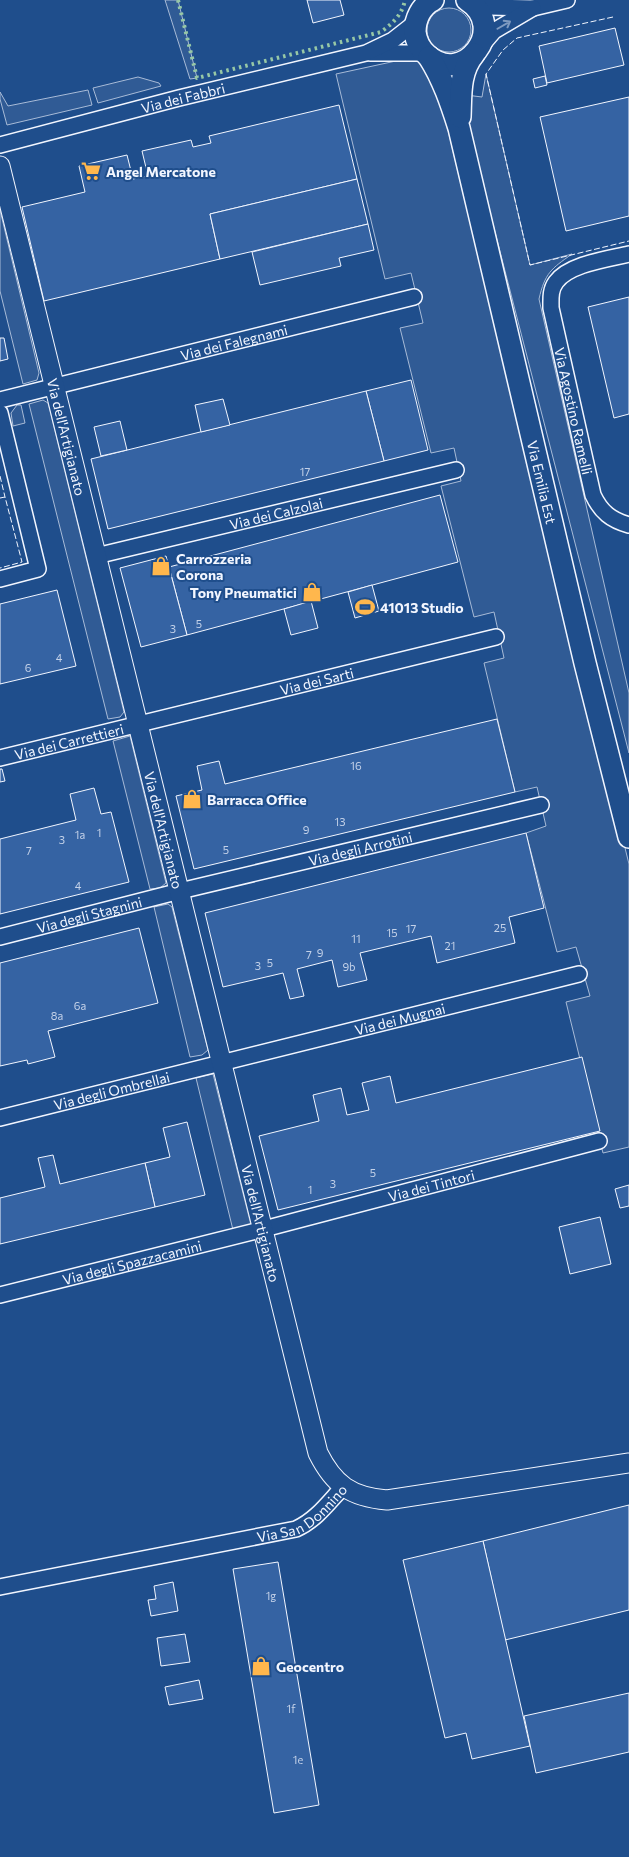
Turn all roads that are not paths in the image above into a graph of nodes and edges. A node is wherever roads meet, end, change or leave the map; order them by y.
1 (433, 0) edge
2 (567, 0) edge
3 (470, 2) edge
4 (534, 8) junction
5 (418, 13) edge
6 (477, 51) junction
7 (366, 53) junction
8 (427, 55) junction
9 (459, 128) junction
10 (0, 145) edge
11 (0, 166) edge
12 (629, 254) edge
13 (414, 297) dead end
14 (55, 388) junction
15 (0, 400) edge
16 (0, 413) edge
17 (456, 470) dead end
18 (629, 525) edge
19 (96, 556) junction
20 (0, 578) edge
21 (496, 637) dead end
22 (138, 723) junction
23 (0, 758) edge
24 (541, 805) dead end
25 (629, 837) edge
26 (180, 891) junction
27 (0, 937) edge
28 (579, 974) dead end
29 (222, 1062) junction
30 (0, 1118) edge
31 (599, 1141) dead end
32 (264, 1229) junction
33 (0, 1295) edge
34 (629, 1463) edge
35 (343, 1486) junction
36 (0, 1587) edge

1 - 5 main road
2 - 4 street
3 - 4 street
3 - 6 main road, Via Emilia Est
6 -> 4 street
5 - 7 street, Via dei Fabbri
5 - 8 main road, Via Emilia Est
6 - 8 main road
6 - 9 main road, Via Emilia Est
7 - 8 street, Via dei Fabbri
7 - 10 street, Via dei Fabbri
8 - 9 main road, Via Emilia Est
9 - 25 main road, Via Emilia Est
11 - 14 street, Via dell'Artigianato
12 - 18 street, Via Agostino Ramelli
13 - 14 street, Via dei Falegnami
14 - 15 street, Via dei Falegnami
14 - 19 street, Via dell'Artigianato
16 - 20 street
17 - 19 street, Via dei Calzolai
19 - 22 street, Via dell'Artigianato
21 - 22 street, Via dei Sarti
22 - 23 street, Via dei Carrettieri
22 - 26 street, Via dell'Artigianato
24 - 26 street, Via degli Arrotini
26 - 27 street, Via degli Stagnini
26 - 29 street, Via dell'Artigianato
28 - 29 street, Via dei Mugnai
29 - 30 street, Via degli Ombrellai
29 - 32 street, Via dell'Artigianato
31 - 32 street, Via dei Tintori
32 - 33 street, Via degli Spazzacamini
32 - 35 street, Via dell'Artigianato
34 - 35 street, Via San Donnino
35 - 36 street, Via San Donnino

